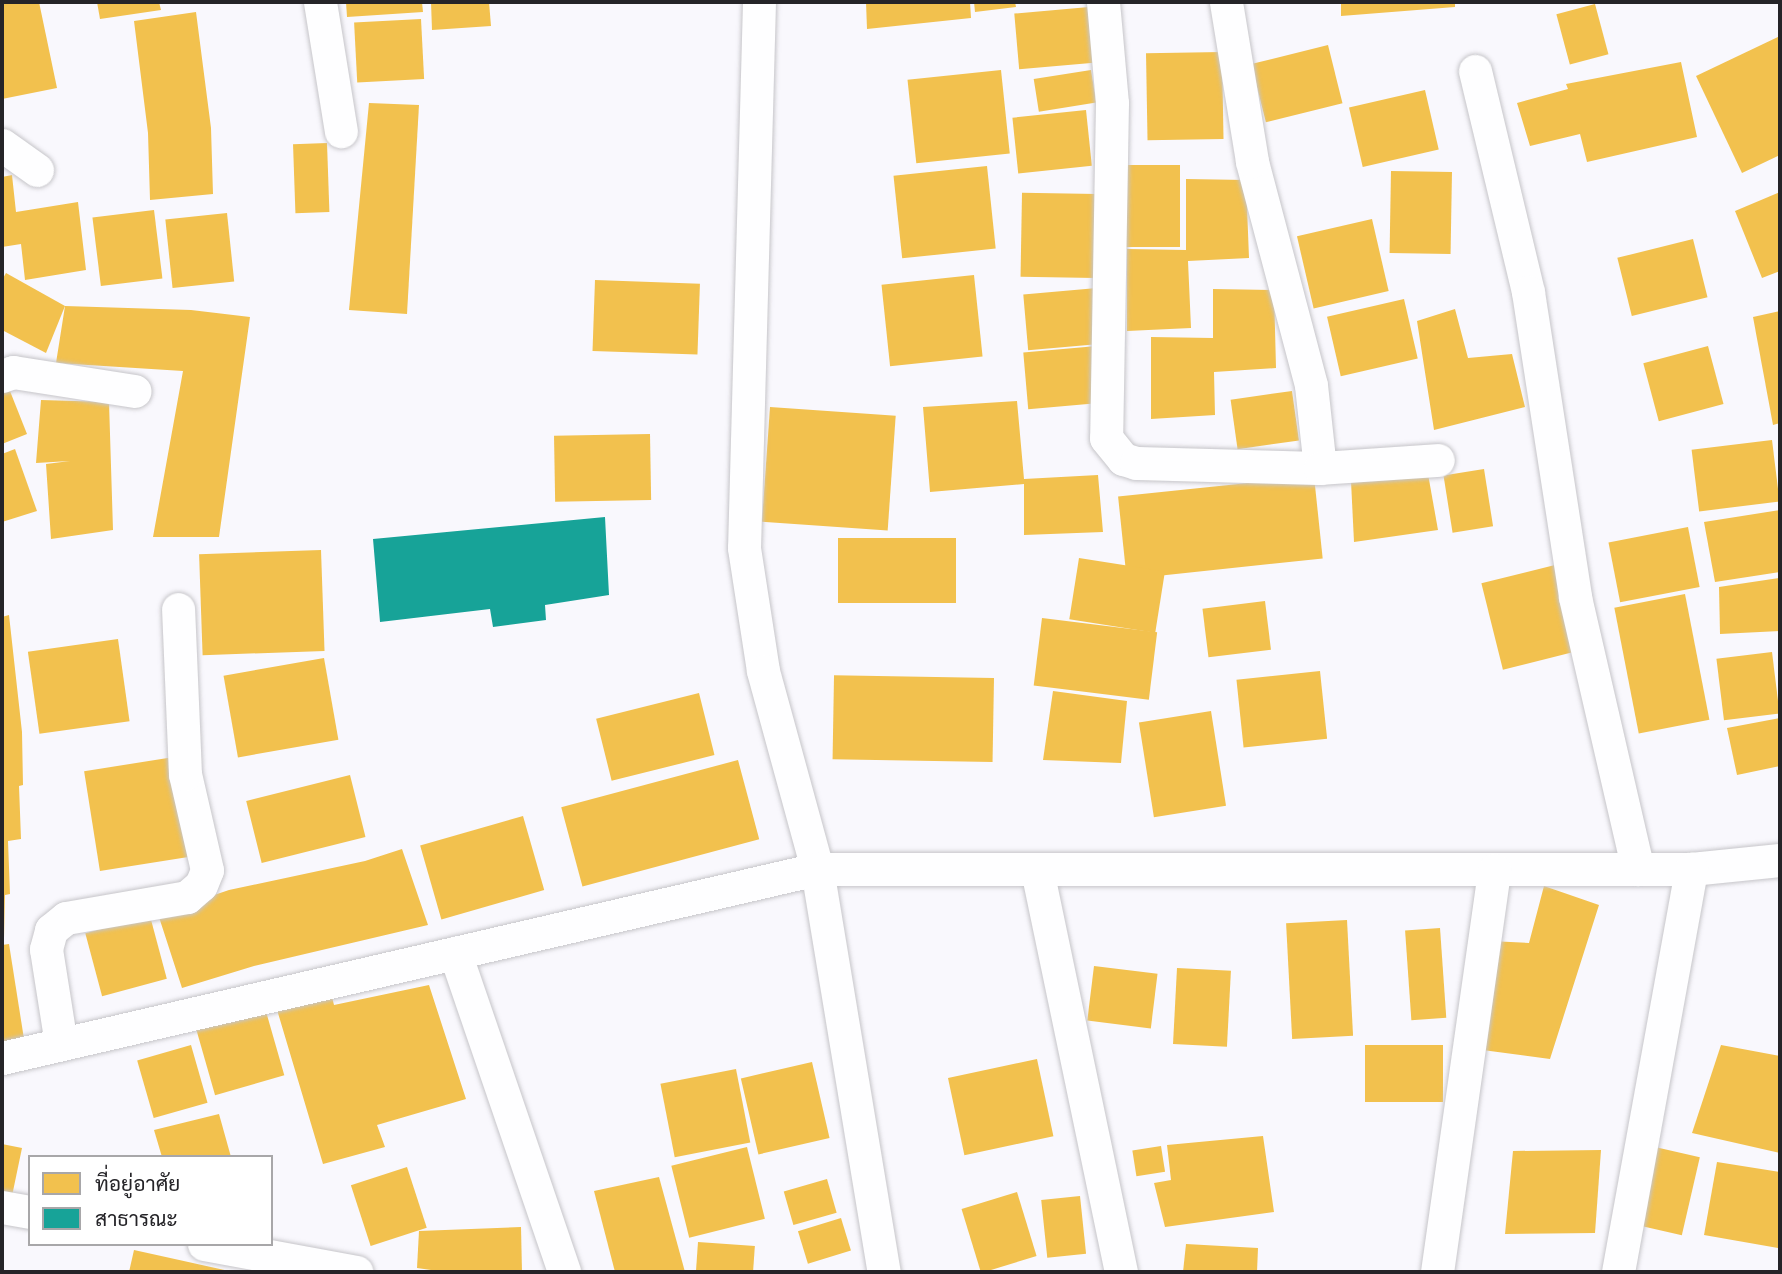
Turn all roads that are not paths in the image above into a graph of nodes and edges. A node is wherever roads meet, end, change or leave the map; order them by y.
1 (320, 2) edge
2 (759, 2) edge
3 (1104, 2) edge
4 (1226, 2) edge
5 (1475, 71) dead end
6 (341, 131) dead end
7 (2, 145) edge
8 (37, 170) dead end
9 (2, 376) edge
10 (135, 391) dead end
11 (1438, 460) dead end
12 (1320, 467) junction
13 (178, 609) dead end
14 (1780, 860) edge
15 (817, 869) junction
16 (1638, 869) junction
17 (1691, 869) junction
18 (1037, 870) junction
19 (1494, 870) junction
20 (455, 953) junction
21 (61, 1044) junction
22 (2, 1058) edge
23 (2, 1207) edge
24 (28, 1212) edge
25 (215, 1246) edge
26 (356, 1272) edge
27 (564, 1272) edge
28 (884, 1272) edge
29 (1121, 1272) edge
30 (1437, 1272) edge
31 (1618, 1272) edge

1 - 6 street
2 - 15 street
3 - 12 street
4 - 12 street
5 - 16 street
7 - 8 street
9 - 10 street
11 - 12 street
13 - 21 street
14 - 17 street
15 - 18 street
15 - 20 street
15 - 28 street
16 - 17 street
16 - 19 street
17 - 31 street
18 - 19 street
18 - 29 street
19 - 30 street
20 - 21 street
20 - 27 street
21 - 22 street
23 - 24 street
25 - 26 street

